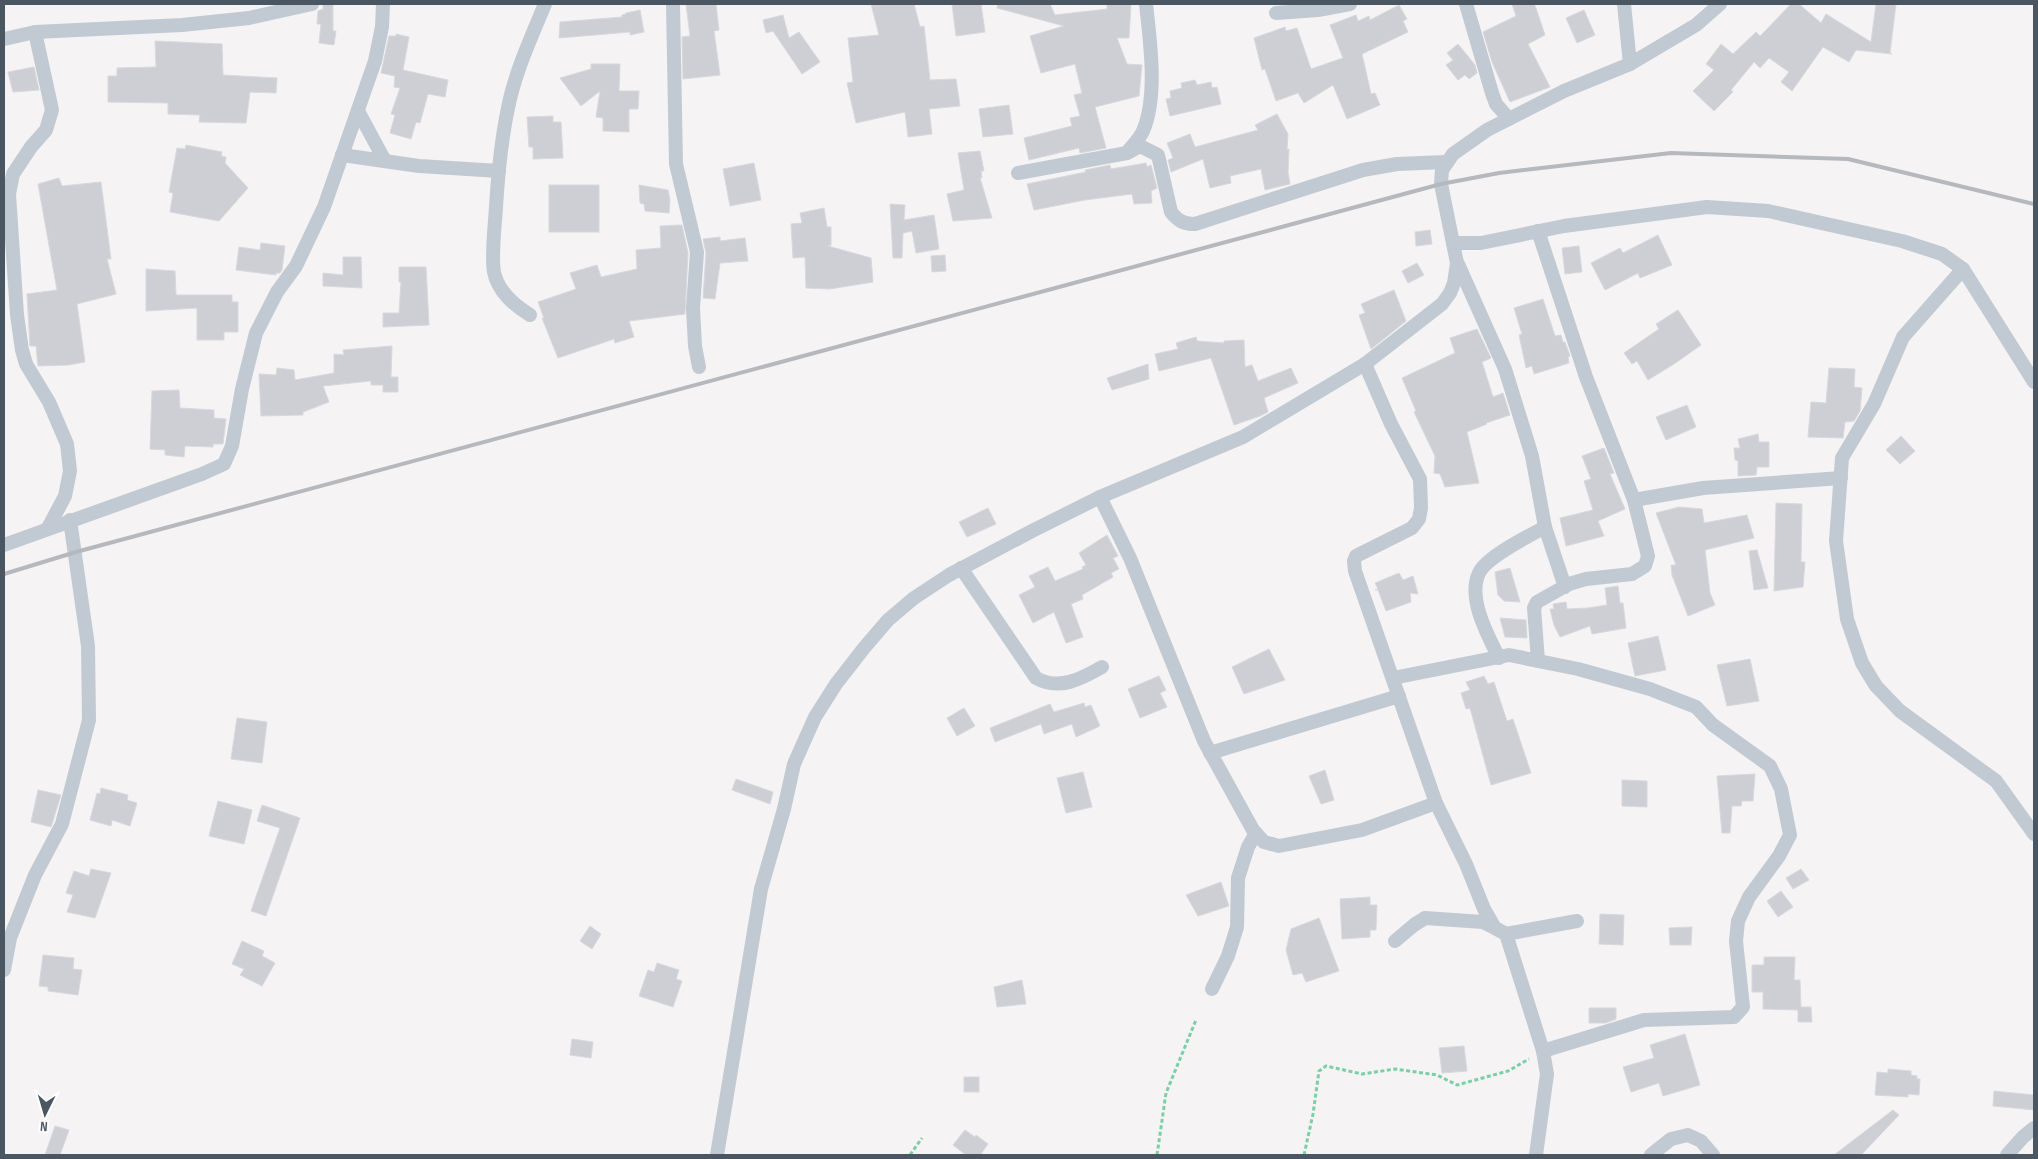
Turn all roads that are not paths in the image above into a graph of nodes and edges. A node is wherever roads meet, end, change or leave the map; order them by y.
1 (312, 4) edge
2 (383, 4) edge
3 (545, 4) edge
4 (673, 4) edge
5 (1146, 4) edge
6 (1350, 4) edge
7 (1466, 4) edge
8 (1624, 4) edge
9 (1720, 4) edge
10 (1276, 13) dead end
11 (35, 32) junction
12 (4, 38) edge
13 (1630, 64) junction
14 (358, 111) junction
15 (1509, 119) junction
16 (1127, 153) junction
17 (342, 156) junction
18 (385, 161) junction
19 (1446, 162) junction
20 (499, 171) junction
21 (1018, 173) dead end
22 (1538, 232) junction
23 (1453, 243) junction
24 (1457, 263) junction
25 (1963, 269) junction
26 (530, 314) dead end
27 (1365, 364) junction
28 (699, 367) dead end
29 (2034, 382) edge
30 (1841, 478) junction
31 (1100, 497) junction
32 (1634, 500) junction
33 (70, 520) junction
34 (1545, 527) junction
35 (48, 528) junction
36 (4, 545) edge
37 (961, 568) junction
38 (1565, 587) junction
39 (1499, 658) junction
40 (1538, 662) junction
41 (1102, 668) dead end
42 (1393, 678) junction
43 (1399, 696) junction
44 (1210, 753) junction
45 (1436, 803) junction
46 (1256, 833) junction
47 (2034, 834) edge
48 (1577, 921) dead end
49 (1500, 931) junction
50 (1395, 941) dead end
51 (4, 970) edge
52 (1212, 989) dead end
53 (1543, 1051) junction
54 (2034, 1128) edge
55 (717, 1155) edge
56 (1536, 1155) edge
57 (1651, 1155) edge
58 (1713, 1155) edge
59 (2007, 1155) edge

1 - 11 street
2 - 14 street
3 - 20 street
4 - 28 street
5 - 16 street
6 - 10 street
7 - 15 street
8 - 13 street
9 - 13 street
11 - 12 street
11 - 35 street
13 - 15 street
14 - 17 street
14 - 18 street
15 - 19 street
16 - 19 street
16 - 21 street
17 - 18 street
17 - 33 street
18 - 20 street
19 - 23 street
20 - 26 street
22 - 23 street
22 - 25 street
22 - 32 street
23 - 24 street
24 - 27 street
24 - 34 street
25 - 29 street
25 - 30 street
27 - 31 street
27 - 42 street
30 - 32 street
30 - 47 street
31 - 37 street
31 - 44 street
32 - 38 street
33 - 35 street
33 - 51 street
34 - 38 street
34 - 39 street
35 - 36 street
37 - 41 street
37 - 55 street
38 - 40 street
39 - 40 street
39 - 42 street
40 - 53 street
42 - 43 street
43 - 44 street
43 - 45 street
44 - 46 street
45 - 46 street
45 - 49 street
46 - 52 street
48 - 49 street
49 - 50 street
49 - 53 street
53 - 56 street
54 - 59 street
57 - 58 street

